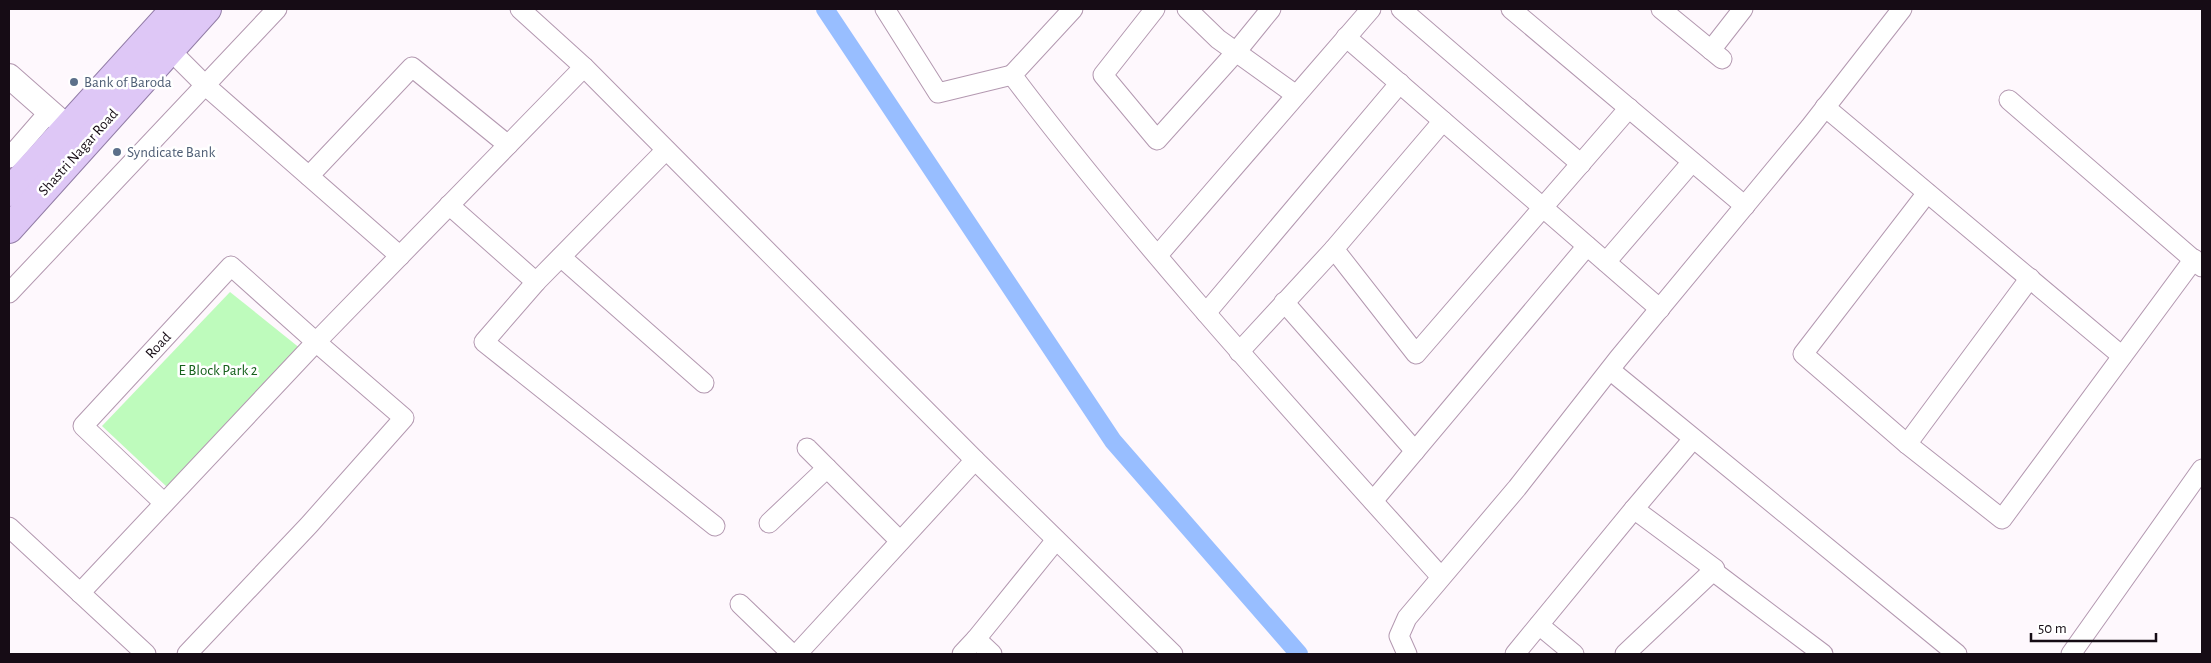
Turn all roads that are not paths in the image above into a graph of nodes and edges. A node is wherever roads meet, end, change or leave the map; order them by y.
1 (175, 9) edge
2 (207, 9) edge
3 (277, 9) edge
4 (520, 9) edge
5 (884, 9) edge
6 (1073, 9) edge
7 (1156, 9) edge
8 (1187, 9) edge
9 (1272, 9) edge
10 (1370, 9) edge
11 (1402, 9) edge
12 (1511, 9) edge
13 (1661, 9) edge
14 (1743, 9) edge
15 (1902, 9) edge
16 (1346, 37) junction
17 (170, 50) junction
18 (1236, 52) junction
19 (584, 67) junction
20 (1012, 74) junction
21 (9, 76) edge
22 (1400, 83) junction
23 (206, 86) junction
24 (1296, 95) junction
25 (2009, 100) dead end
26 (1825, 107) junction
27 (1629, 108) junction
28 (1443, 121) junction
29 (67, 128) junction
30 (508, 145) junction
31 (666, 150) junction
32 (9, 158) edge
33 (1692, 162) junction
34 (1581, 164) junction
35 (309, 176) junction
36 (9, 192) edge
37 (1927, 193) junction
38 (449, 205) junction
39 (1745, 206) junction
40 (1543, 208) junction
41 (9, 228) edge
42 (1587, 246) junction
43 (1334, 249) junction
44 (1158, 255) junction
45 (400, 256) junction
46 (561, 257) junction
47 (1606, 262) junction
48 (2198, 263) edge
49 (2030, 278) junction
50 (536, 282) junction
51 (9, 293) edge
52 (1284, 302) junction
53 (1660, 309) junction
54 (1206, 313) junction
55 (316, 342) junction
56 (1239, 352) junction
57 (2122, 356) junction
58 (1610, 370) junction
59 (704, 383) dead end
60 (1693, 438) junction
61 (1907, 444) junction
62 (807, 448) dead end
63 (1415, 451) junction
64 (975, 460) junction
65 (826, 468) junction
66 (2202, 469) edge
67 (1373, 501) junction
68 (164, 502) junction
69 (1634, 509) junction
70 (769, 523) dead end
71 (715, 526) dead end
72 (9, 527) edge
73 (1056, 540) junction
74 (900, 542) junction
75 (1713, 571) junction
76 (1441, 577) junction
77 (80, 592) junction
78 (740, 604) dead end
79 (1539, 625) junction
80 (976, 639) junction
81 (146, 654) edge
82 (188, 654) edge
83 (792, 654) edge
84 (797, 654) edge
85 (962, 654) edge
86 (992, 654) edge
87 (1173, 654) edge
88 (1407, 654) edge
89 (1515, 654) edge
90 (1574, 654) edge
91 (1625, 654) edge
92 (1823, 654) edge
93 (1958, 654) edge
94 (2070, 654) edge

1 - 29 highway
2 - 17 highway, Shastri Nagar Road
3 - 23 street
4 - 19 street
5 - 20 street
6 - 20 street
7 - 18 street
8 - 18 street
9 - 18 street
10 - 16 street
11 - 34 street
12 - 27 street
13 - 14 street
15 - 26 street
16 - 22 street
16 - 24 street
17 - 23 street
17 - 29 highway, Shastri Nagar Road
18 - 24 street
19 - 30 street
19 - 31 street
20 - 44 street
21 - 29 street
22 - 28 street
22 - 54 street
23 - 35 street
23 - 51 street
24 - 44 street
25 - 48 street
26 - 37 street
26 - 39 street
27 - 33 street
27 - 34 street
28 - 40 street
28 - 43 street
29 - 32 street
29 - 36 highway
29 - 41 highway, Shastri Nagar Road
30 - 35 street
30 - 38 street
31 - 46 street
31 - 64 street
33 - 39 street
33 - 47 street
34 - 40 street
35 - 45 street
37 - 49 street
37 - 61 street
38 - 45 street
38 - 50 street
39 - 53 street
40 - 42 street
40 - 43 street
42 - 47 street
42 - 63 street
43 - 52 street
44 - 54 street
45 - 55 street
46 - 50 street
46 - 59 street
47 - 53 street
48 - 57 street
49 - 57 street
49 - 61 street
50 - 71 street
52 - 56 street
52 - 63 street
53 - 58 street
54 - 56 street
55 - 68 street
55 - 68 street, Road
55 - 82 street, Road
56 - 67 street
57 - 61 street
58 - 60 street
58 - 76 street
60 - 69 street
60 - 93 street
62 - 65 street
63 - 67 street
64 - 73 street
64 - 74 street
65 - 70 street
65 - 74 street
66 - 94 street
67 - 76 street
68 - 77 street
69 - 75 street
69 - 79 street
72 - 77 street
73 - 80 street
73 - 87 street
74 - 84 street
75 - 91 street
75 - 92 street
76 - 88 street
77 - 81 street
78 - 83 street
79 - 89 street
79 - 90 street
80 - 85 street
80 - 86 street

